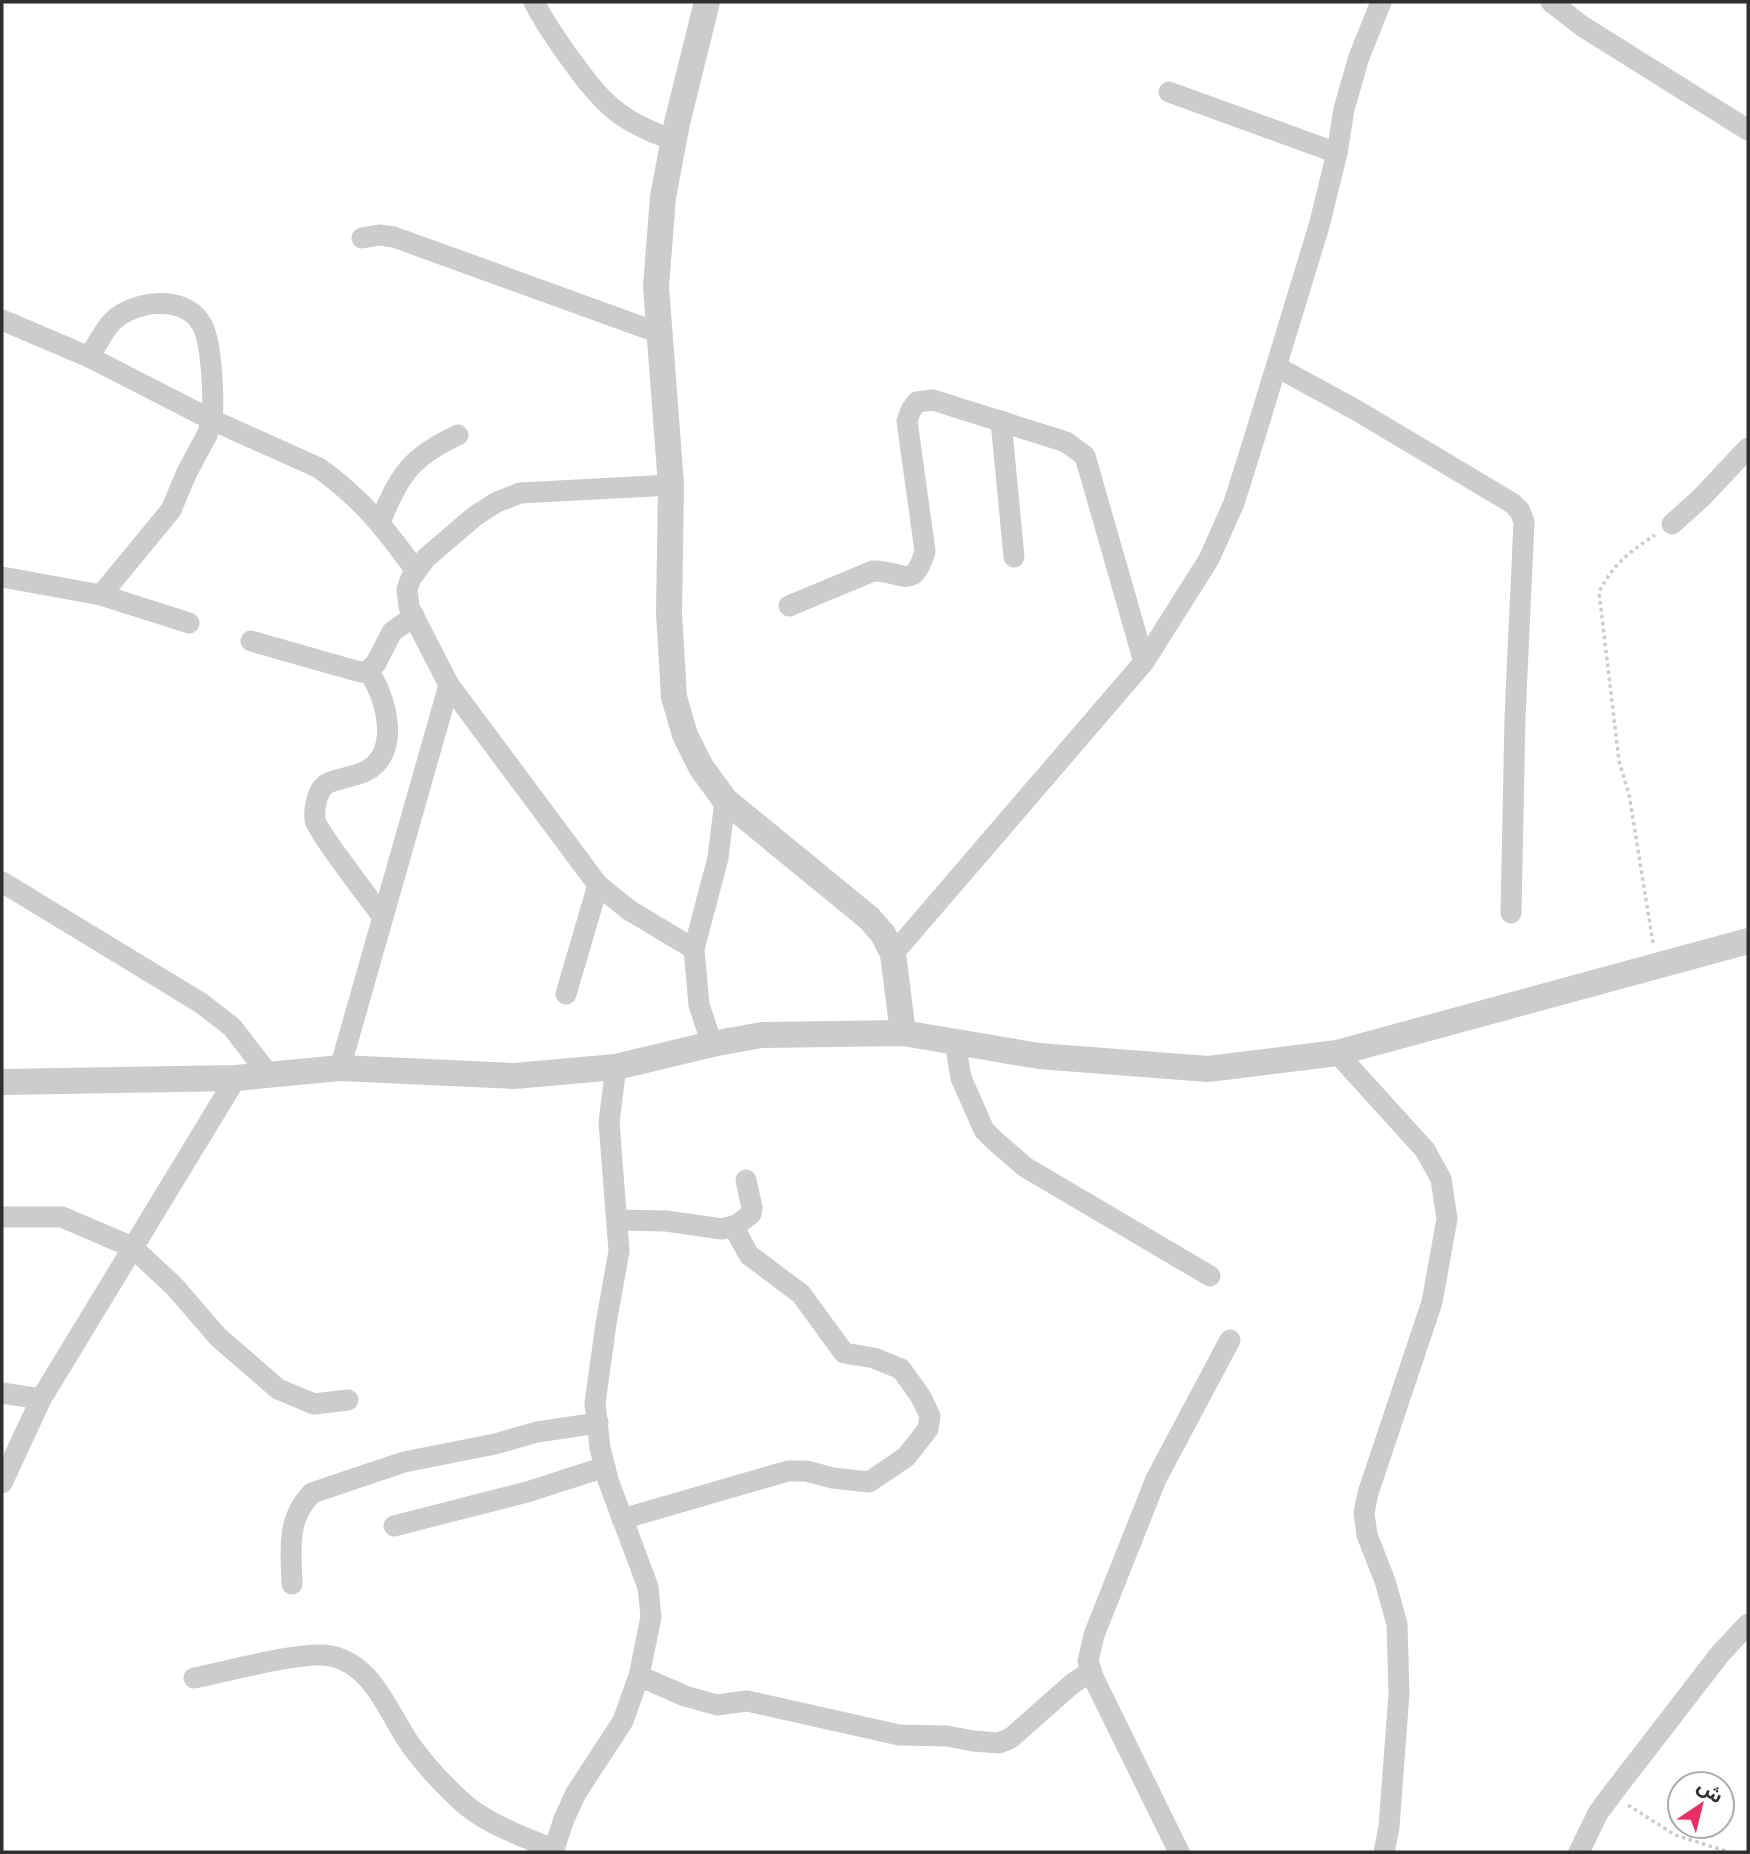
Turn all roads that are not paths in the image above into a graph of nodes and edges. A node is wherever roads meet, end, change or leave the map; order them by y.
1 (534, 2) edge
2 (708, 2) edge
3 (1381, 2) edge
4 (1551, 2) edge
5 (1169, 92) dead end
6 (1748, 130) edge
7 (674, 140) junction
8 (1337, 152) junction
9 (362, 238) dead end
10 (2, 320) edge
11 (659, 333) junction
12 (89, 357) junction
13 (1277, 367) junction
14 (212, 420) junction
15 (1001, 421) junction
16 (458, 435) dead end
17 (1748, 448) edge
18 (670, 485) junction
19 (380, 522) junction
20 (1672, 524) road end
21 (1014, 557) dead end
22 (416, 571) junction
23 (2, 577) edge
24 (101, 595) junction
25 (789, 606) dead end
26 (414, 616) junction
27 (188, 623) dead end
28 (251, 641) dead end
29 (1144, 662) junction
30 (368, 671) junction
31 (449, 685) junction
32 (725, 800) junction
33 (2, 882) edge
34 (597, 885) junction
35 (1511, 913) dead end
36 (382, 916) junction
37 (1748, 942) edge
38 (694, 949) junction
39 (893, 954) junction
40 (566, 994) dead end
41 (903, 1033) junction
42 (955, 1042) junction
43 (712, 1044) junction
44 (1337, 1053) junction
45 (340, 1068) junction
46 (616, 1068) junction
47 (269, 1075) junction
48 (236, 1078) junction
49 (2, 1083) edge
50 (746, 1180) dead end
51 (2, 1217) edge
52 (617, 1220) junction
53 (733, 1226) junction
54 (132, 1247) junction
55 (1210, 1276) dead end
56 (1230, 1340) dead end
57 (2, 1393) edge
58 (41, 1399) junction
59 (348, 1400) dead end
60 (598, 1423) junction
61 (605, 1467) junction
62 (3, 1477) edge
63 (622, 1519) junction
64 (394, 1526) dead end
65 (292, 1584) dead end
66 (1748, 1624) edge
67 (1091, 1671) junction
68 (639, 1676) junction
69 (194, 1678) dead end
70 (553, 1851) edge
71 (1179, 1852) edge
72 (1384, 1852) edge
73 (1579, 1852) edge

1 - 7 street
2 - 7 street
3 - 8 street
4 - 6 street
5 - 8 street
7 - 11 street
8 - 13 street
9 - 11 street
10 - 12 street
11 - 18 street
12 - 14 street
12 - 14 street
13 - 29 street
13 - 35 street
14 - 19 street
14 - 24 street
15 - 21 street
15 - 25 street
15 - 29 street
16 - 19 street
17 - 20 street
18 - 22 street
18 - 32 street
19 - 22 street
22 - 26 street
23 - 24 street
24 - 27 street
26 - 30 street
26 - 31 street
28 - 30 street
29 - 39 street
30 - 36 street
31 - 34 street
31 - 36 street
32 - 38 street
32 - 39 street
33 - 47 street
34 - 38 street
34 - 40 street
36 - 45 street
37 - 44 street
38 - 43 street
39 - 41 street
41 - 42 street
41 - 43 street
42 - 44 street
42 - 55 street
43 - 46 street
44 - 72 street
45 - 46 street
45 - 47 street
46 - 52 street
47 - 48 street
48 - 49 street
48 - 54 street
50 - 53 street
51 - 54 street
52 - 53 street
52 - 60 street
53 - 63 street
54 - 58 street
54 - 59 street
56 - 67 street
57 - 58 street
58 - 62 street
60 - 61 street
60 - 65 street
61 - 63 street
61 - 64 street
63 - 68 street
66 - 73 street
67 - 68 street
67 - 71 street
68 - 70 street
69 - 70 street

